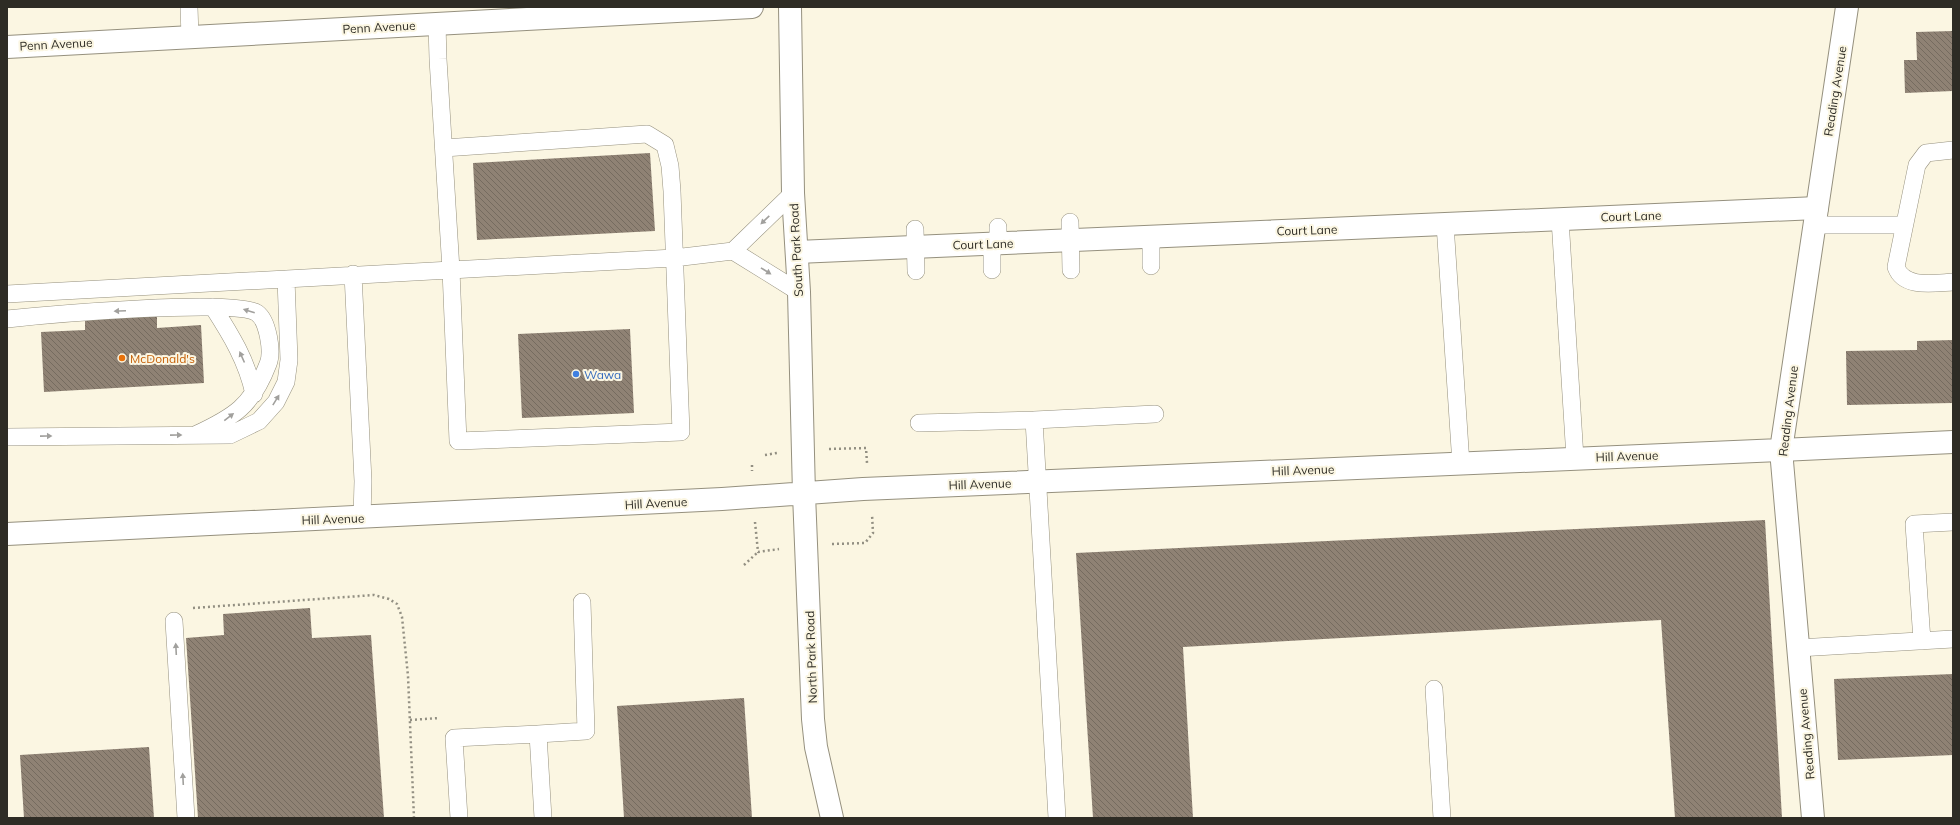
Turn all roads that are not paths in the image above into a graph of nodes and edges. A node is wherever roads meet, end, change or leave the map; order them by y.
1 (189, 7) edge
2 (752, 7) edge
3 (790, 7) edge
4 (1847, 7) edge
5 (437, 24) junction
6 (190, 37) junction
7 (7, 47) edge
8 (444, 148) junction
9 (1953, 150) edge
10 (793, 193) junction
11 (1816, 216) junction
12 (1560, 219) junction
13 (1445, 224) junction
14 (1904, 225) junction
15 (1071, 231) junction
16 (1151, 236) junction
17 (915, 238) junction
18 (996, 238) junction
19 (733, 252) junction
20 (797, 252) junction
21 (674, 258) junction
22 (1151, 266) dead end
23 (451, 270) junction
24 (992, 270) dead end
25 (1071, 270) dead end
26 (916, 271) dead end
27 (353, 274) junction
28 (286, 279) junction
29 (1953, 282) edge
30 (798, 292) junction
31 (7, 294) edge
32 (213, 307) junction
33 (7, 319) edge
34 (254, 394) junction
35 (1155, 414) dead end
36 (1034, 420) junction
37 (919, 423) dead end
38 (195, 435) junction
39 (7, 437) edge
40 (1953, 442) edge
41 (1781, 450) junction
42 (1575, 458) junction
43 (1461, 464) junction
44 (1036, 482) junction
45 (804, 494) junction
46 (362, 518) junction
47 (1953, 522) edge
48 (7, 534) edge
49 (582, 602) dead end
50 (174, 621) road end
51 (1953, 639) edge
52 (1922, 641) junction
53 (1798, 648) junction
54 (1434, 689) dead end
55 (538, 734) junction
56 (186, 818) edge
57 (459, 818) edge
58 (542, 818) edge
59 (832, 818) edge
60 (1057, 818) edge
61 (1442, 818) edge
62 (1814, 818) edge

1 - 6 lane
2 - 5 street, Penn Avenue
3 - 10 street, South Park Road
4 - 11 street, Reading Avenue
5 - 6 street, Penn Avenue
5 - 8 lane
6 - 7 street, Penn Avenue
8 - 21 lane
8 - 23 lane
9 - 14 lane
10 -> 19 lane
10 - 20 street, South Park Road
11 - 12 street, Court Lane
11 - 14 lane
11 - 41 street, Reading Avenue
12 - 13 street, Court Lane
12 - 42 lane
13 - 16 street, Court Lane
13 - 43 lane
14 - 29 lane
15 - 16 street, Court Lane
15 - 18 street, Court Lane
15 - 25 lane
16 - 22 lane
17 - 18 street, Court Lane
17 - 20 street, Court Lane
17 - 26 lane
18 - 24 lane
19 - 21 lane
19 -> 30 lane
20 - 30 street, South Park Road
21 - 23 lane
21 - 23 lane
23 - 27 lane
27 - 28 lane
27 - 46 lane
28 - 31 lane
38 -> 28 lane
30 - 45 street, South Park Road
32 -> 33 lane
34 -> 32 lane
34 -> 32 lane
38 -> 34 lane
35 - 36 lane
36 - 37 lane
36 - 44 lane
39 -> 38 lane
40 - 41 street, Hill Avenue
41 - 42 street, Hill Avenue
41 - 53 street, Reading Avenue
42 - 43 street, Hill Avenue
43 - 44 street, Hill Avenue
44 - 45 street, Hill Avenue
44 - 60 lane
45 - 46 street, Hill Avenue
45 - 59 street, North Park Road
46 - 48 street, Hill Avenue
47 - 52 lane
49 - 55 lane
56 -> 50 lane
51 - 52 lane
52 - 53 lane
53 - 62 street, Reading Avenue
54 - 61 lane
55 - 57 lane
55 - 58 lane

